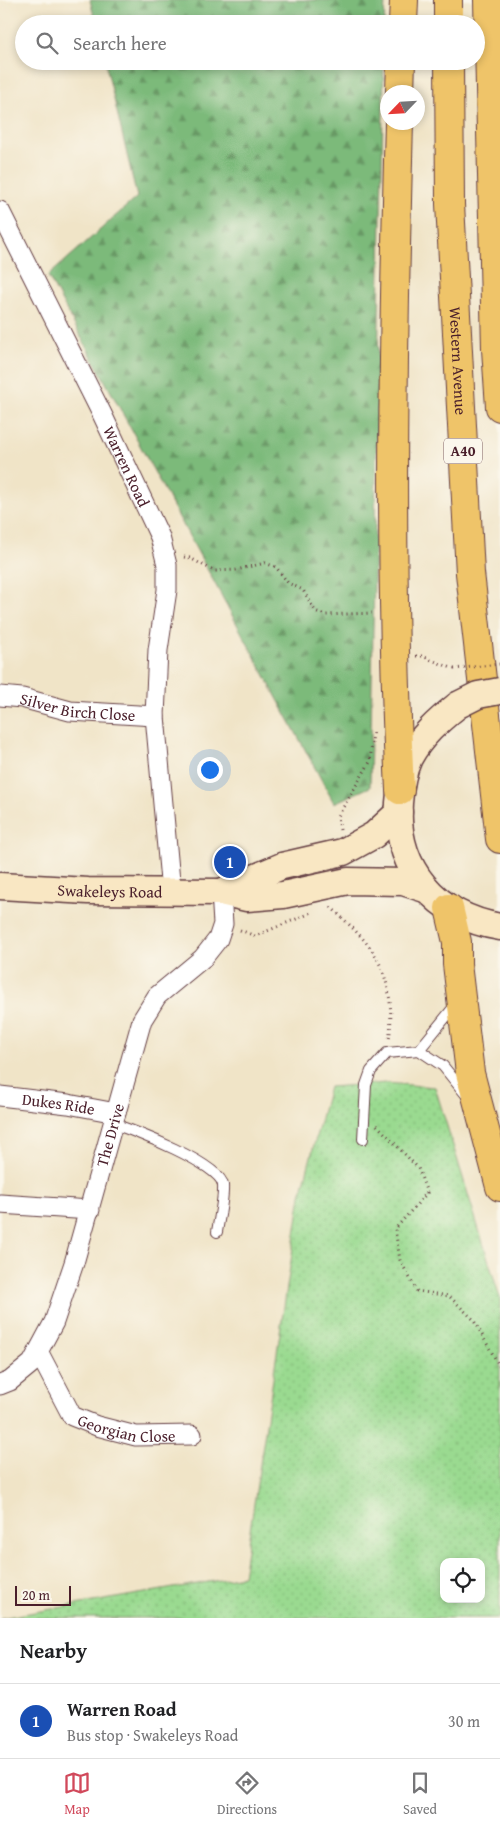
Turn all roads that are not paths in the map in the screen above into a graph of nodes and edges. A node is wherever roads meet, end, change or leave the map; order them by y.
1 (404, 0) edge
2 (448, 0) edge
3 (488, 0) edge
4 (403, 15) edge
5 (448, 15) edge
6 (401, 70) edge
7 (449, 70) edge
8 (400, 85) edge
9 (399, 130) edge
10 (0, 211) edge
11 (500, 407) edge
12 (500, 691) edge
13 (0, 696) edge
14 (155, 716) junction
15 (400, 801) junction
16 (500, 839) edge
17 (0, 886) edge
18 (425, 889) junction
19 (172, 892) junction
20 (221, 892) junction
21 (449, 908) junction
22 (493, 925) edge
23 (461, 999) junction
24 (419, 1050) junction
25 (0, 1096) edge
26 (478, 1109) junction
27 (114, 1118) junction
28 (363, 1139) dead end
29 (500, 1187) edge
30 (0, 1204) edge
31 (90, 1210) junction
32 (217, 1232) dead end
33 (39, 1353) junction
34 (0, 1384) edge
35 (192, 1435) dead end

1 - 4 highway
2 - 5 highway
3 - 11 highway
6 - 8 highway
7 - 16 highway, Western Avenue / A40
9 - 15 highway
10 - 14 street, Warren Road
12 - 15 main road, bridge
13 - 14 street, Silver Birch Close
14 - 19 street, Warren Road
15 - 18 main road
15 - 20 main road, Swakeleys Road
17 - 19 main road, Swakeleys Road
18 - 20 main road, Swakeleys Road
18 - 21 main road
19 - 20 main road, Swakeleys Road
20 - 27 street, The Drive
21 - 22 main road
21 - 23 highway
23 - 24 lane
23 - 26 highway
24 - 26 lane
24 - 28 lane
25 - 27 street, Dukes Ride
26 - 29 highway
27 - 31 street, The Drive
27 - 32 lane
30 - 31 street
31 - 33 street, The Drive
33 - 34 street, The Drive
33 - 35 street, Georgian Close

